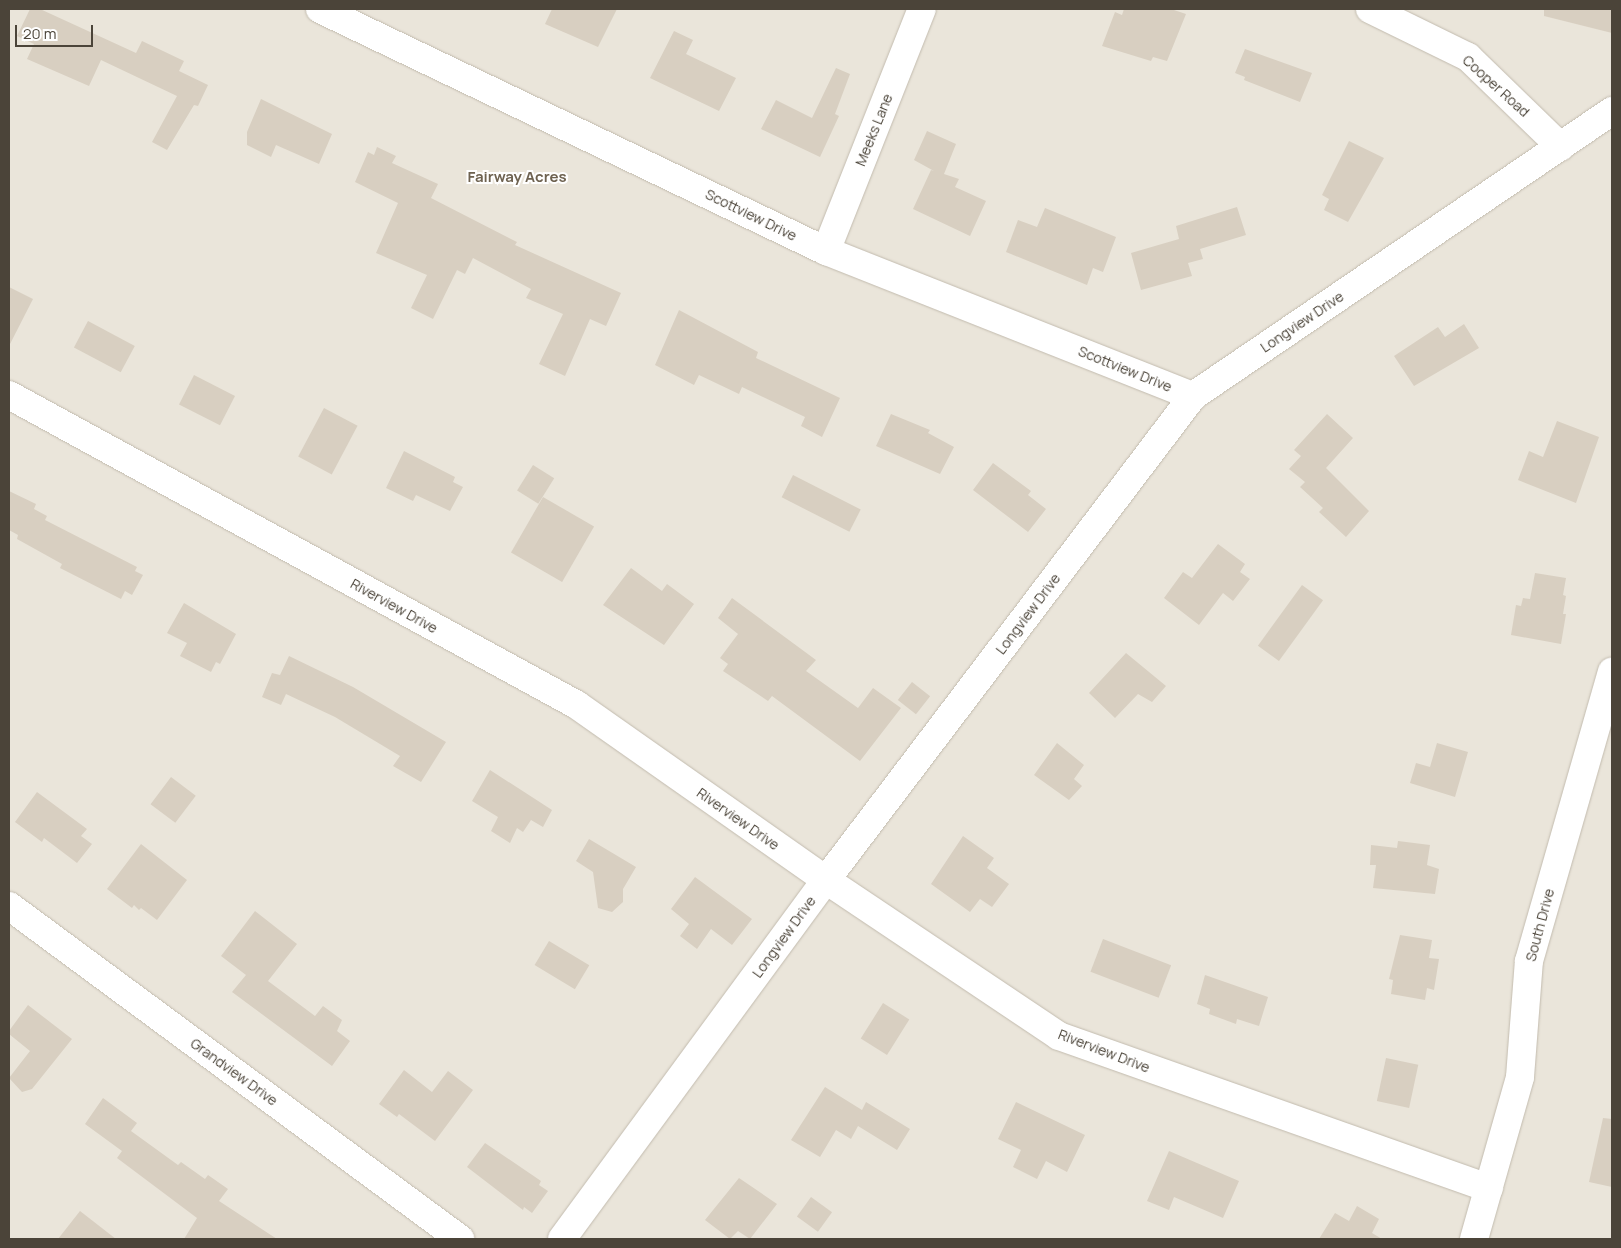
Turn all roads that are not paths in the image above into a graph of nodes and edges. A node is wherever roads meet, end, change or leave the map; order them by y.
1 (320, 9) edge
2 (922, 9) edge
3 (1370, 9) edge
4 (1612, 111) edge
5 (1561, 147) junction
6 (826, 251) junction
7 (9, 395) edge
8 (1193, 396) junction
9 (1612, 672) edge
10 (826, 880) junction
11 (9, 906) edge
12 (1489, 1188) junction
13 (460, 1239) edge
14 (562, 1239) edge
15 (1474, 1239) edge

1 - 6 street, Scottview Drive
2 - 6 street, Meeks Lane
3 - 5 street, Cooper Road
4 - 5 street, Longview Drive
5 - 8 street, Longview Drive
6 - 8 street, Scottview Drive
7 - 10 street, Riverview Drive
8 - 10 street, Longview Drive
9 - 12 street, South Drive
10 - 12 street, Riverview Drive
10 - 14 street, Longview Drive
11 - 13 street, Grandview Drive
12 - 15 street, South Drive

